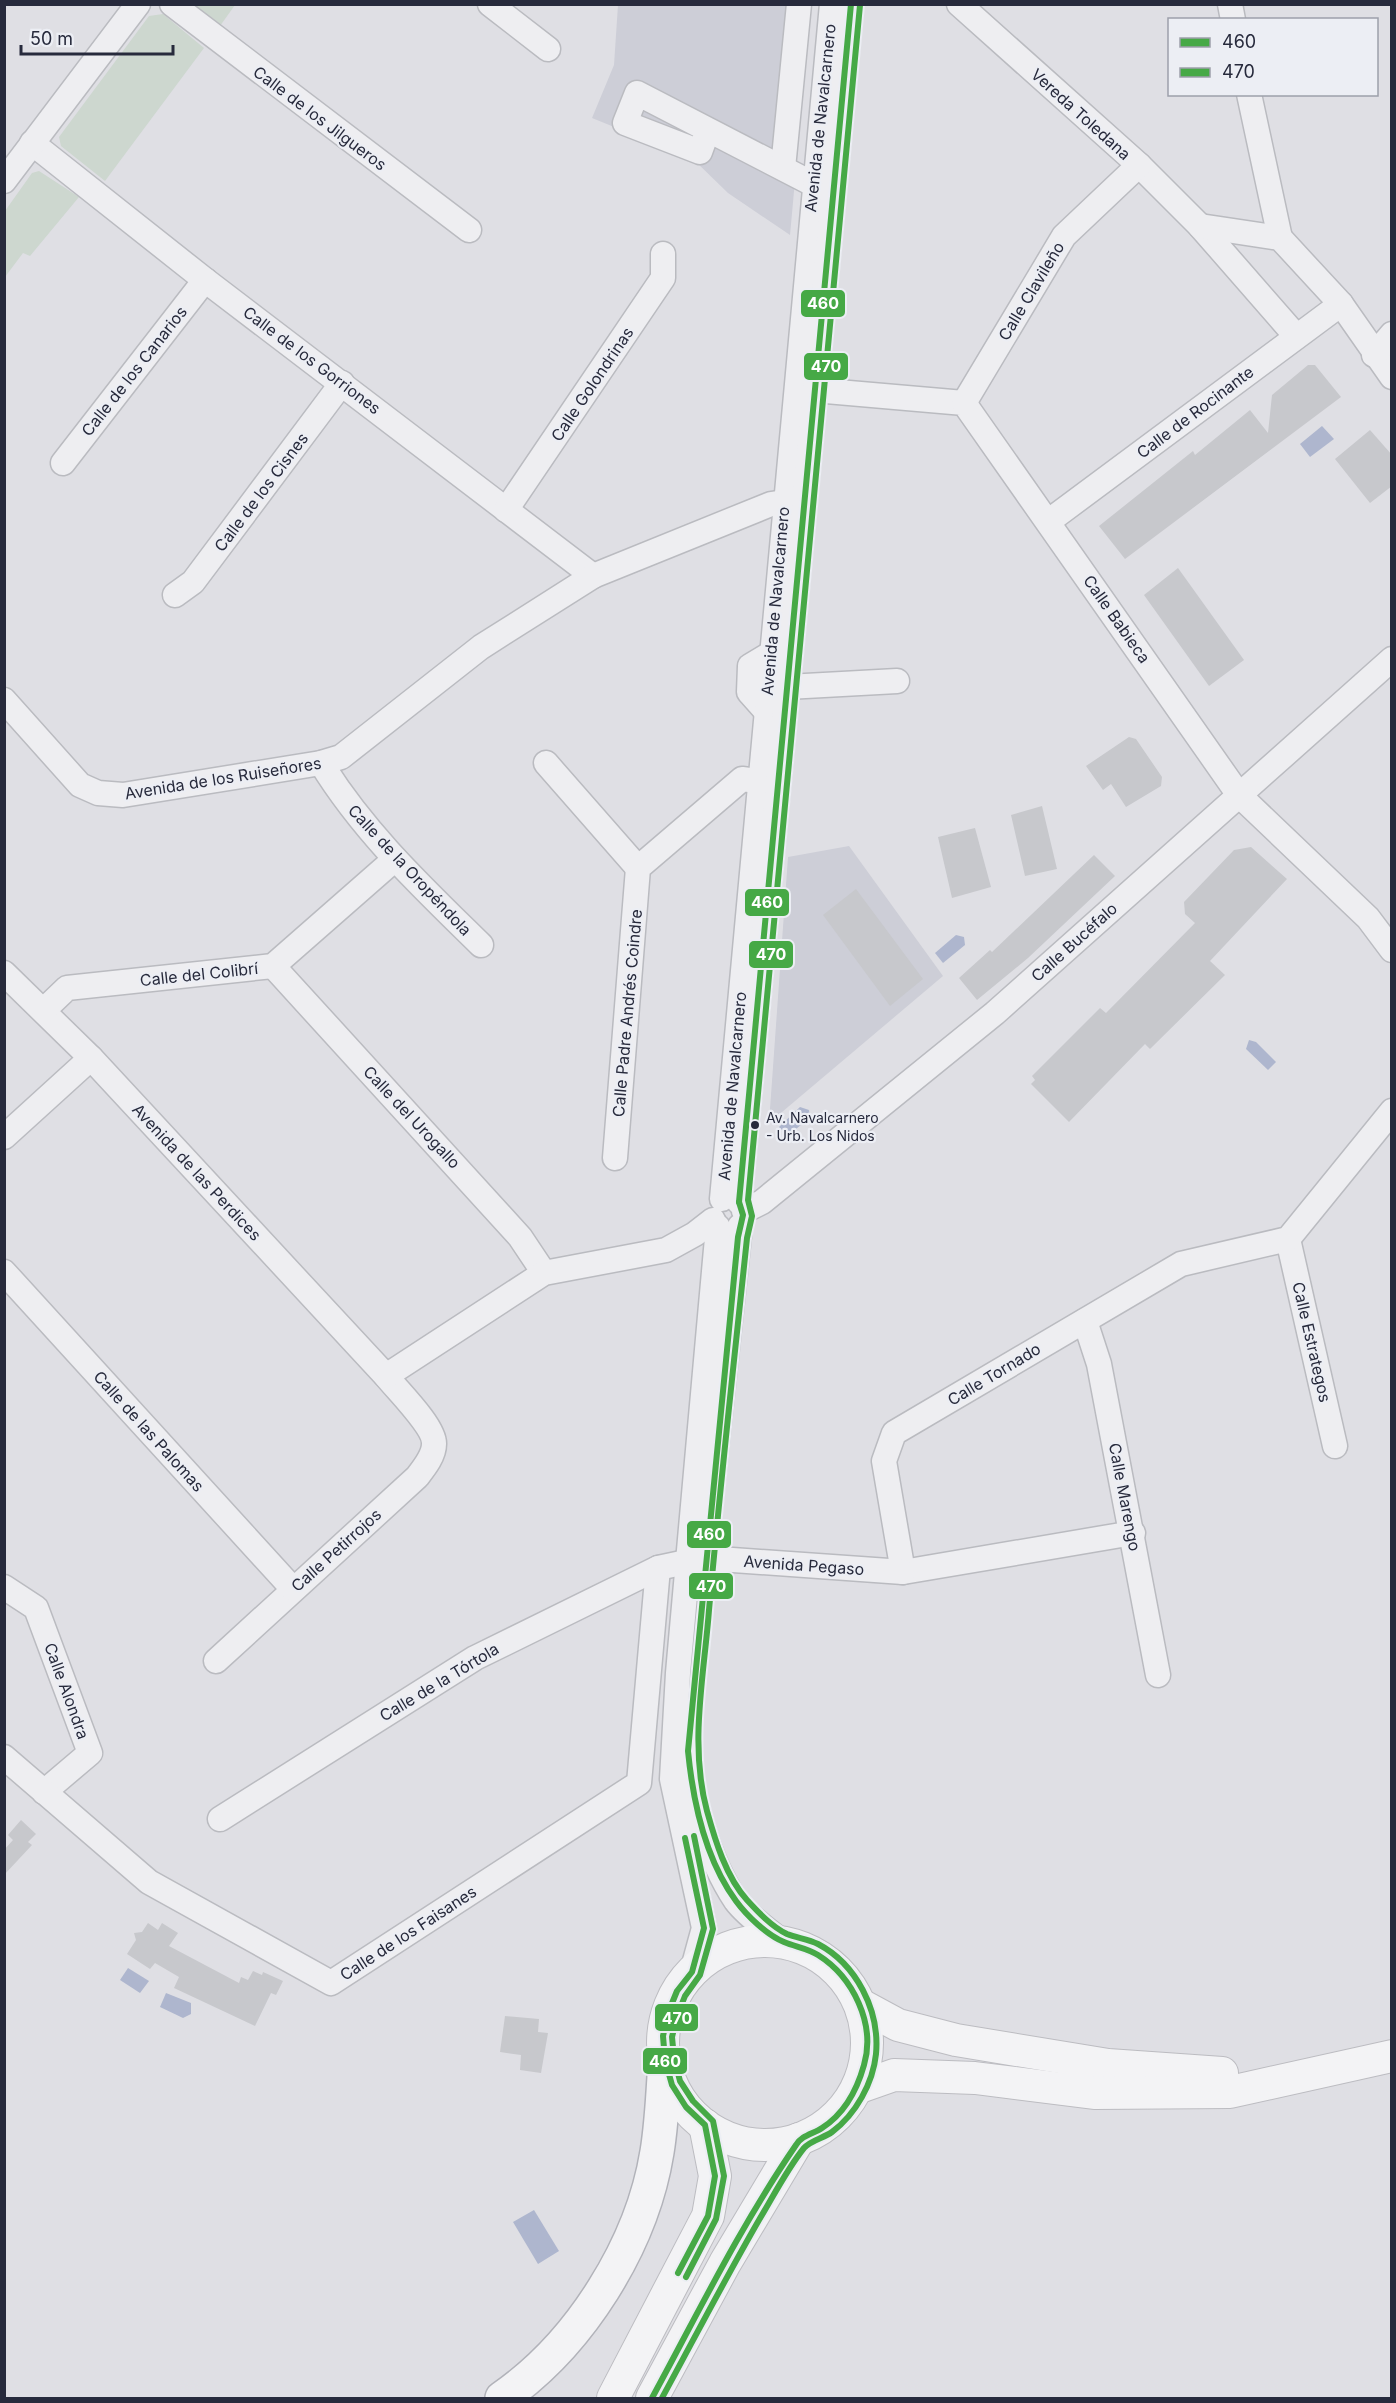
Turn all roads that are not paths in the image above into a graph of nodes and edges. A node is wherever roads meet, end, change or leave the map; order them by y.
1 (172, 4) edge
2 (490, 4) edge
3 (800, 4) edge
4 (832, 4) edge
5 (851, 4) edge
6 (959, 4) edge
7 (133, 7) edge
8 (548, 49) dead end
9 (1249, 96) edge
10 (708, 130) dead end
11 (15, 158) edge
12 (1139, 165) junction
13 (783, 168) junction
14 (813, 184) junction
15 (1200, 226) junction
16 (469, 230) dead end
17 (1280, 238) junction
18 (663, 254) dead end
19 (205, 280) junction
20 (1341, 304) junction
21 (1392, 334) edge
22 (1296, 336) junction
23 (1374, 355) junction
24 (1392, 377) edge
25 (342, 383) junction
26 (806, 389) junction
27 (964, 403) junction
28 (63, 463) dead end
29 (794, 501) junction
30 (506, 510) junction
31 (1049, 521) junction
32 (593, 576) junction
33 (175, 595) dead end
34 (1392, 659) edge
35 (897, 681) dead end
36 (787, 687) junction
37 (4, 700) edge
38 (546, 763) dead end
39 (321, 764) junction
40 (768, 782) junction
41 (1239, 795) junction
42 (395, 859) junction
43 (638, 868) junction
44 (481, 945) dead end
45 (1392, 950) edge
46 (273, 966) junction
47 (4, 973) edge
48 (44, 1010) junction
49 (92, 1058) junction
50 (1392, 1111) edge
51 (4, 1137) edge
52 (615, 1158) dead end
53 (729, 1214) junction
54 (1288, 1239) junction
55 (4, 1272) edge
56 (543, 1273) junction
57 (1085, 1320) junction
58 (386, 1376) junction
59 (429, 1428) joint
60 (1335, 1446) dead end
61 (1133, 1533) junction
62 (697, 1559) junction
63 (658, 1568) junction
64 (903, 1572) junction
65 (4, 1587) edge
66 (293, 1589) junction
67 (216, 1660) dead end
68 (1158, 1676) dead end
69 (4, 1757) edge
70 (44, 1792) junction
71 (220, 1819) dead end
72 (781, 1941) junction
73 (692, 1972) junction
74 (861, 2005) junction
75 (1392, 2056) edge
76 (665, 2061) junction
77 (1325, 2072) junction
78 (857, 2088) junction
79 (705, 2125) junction
80 (799, 2139) junction
81 (502, 2398) edge
82 (613, 2398) edge
83 (652, 2398) edge

1 - 16 street, Calle de los Jilgueros
2 - 8 street
3 - 13 street
4 - 14 street, Avenida de Navalcarnero
5 - 26 street, Avenida de Navalcarnero
6 - 12 street, Vereda Toledana
7 - 11 street
9 - 17 street
10 - 13 street
11 - 19 street, Calle de los Gorriones
12 - 15 street, Vereda Toledana
12 - 27 street, Calle Clavileño
13 - 14 street
14 - 26 street, Avenida de Navalcarnero
15 - 17 street
15 - 22 street, Vereda Toledana
17 - 20 street
18 - 30 street, Calle Golondrinas
19 - 25 street, Calle de los Gorriones
19 - 28 street, Calle de los Canarios
20 - 22 street, Calle de Rocinante
20 - 23 street
21 - 23 street
22 - 31 street, Calle de Rocinante
23 - 24 street
25 - 30 street, Calle de los Gorriones
25 - 33 street, Calle de los Cisnes
26 - 27 street
26 - 29 street, Avenida de Navalcarnero
27 - 31 street, Calle Babieca
29 - 32 street, Avenida de los Ruiseñores
29 - 36 street, Avenida de Navalcarnero
29 - 40 street, Avenida de Navalcarnero
30 - 32 street, Calle de los Gorriones
31 - 41 street, Calle Babieca
32 - 39 street, Avenida de los Ruiseñores
34 - 41 street, Calle Bucéfalo
35 - 36 street, Avenida de Navalcarnero
36 - 40 street, Avenida de Navalcarnero
37 - 39 street, Avenida de los Ruiseñores
38 - 43 street
39 - 42 street, Calle de la Oropéndola
40 - 43 street
40 - 53 street, Avenida de Navalcarnero
41 - 45 street, Calle Babieca
41 - 53 street, Calle Bucéfalo
42 - 44 street, Calle de la Oropéndola
42 - 46 street, Calle del Colibrí
43 - 52 street, Calle Padre Andrés Coindre
46 - 48 street, Calle del Colibrí
46 - 56 street, Calle del Urogallo
47 - 48 street, Avenida de las Perdices
48 - 49 street, Avenida de las Perdices
49 - 51 street
49 - 58 street, Avenida de las Perdices
50 - 54 street
53 - 56 street
53 - 62 street, Avenida de Navalcarnero
54 - 57 street, Calle Tornado
54 - 60 street, Calle Estrategos
55 - 66 street, Calle de las Palomas
56 - 58 street
57 - 61 street, Calle Marengo
57 - 64 street, Calle Tornado
58 - 59 street, Avenida de las Perdices
59 - 66 street, Calle Petirrojos
61 - 64 street
61 - 68 street, Calle Marengo
62 - 63 street, Calle de la Tórtola
62 - 64 street, Avenida Pegaso
62 - 72 street, Avenida de Navalcarnero
62 - 73 street, Avenida de Navalcarnero
63 - 70 street, Calle de los Faisanes
63 - 71 street, Calle de la Tórtola
65 - 70 street, Calle Alondra
66 - 67 street, Calle Petirrojos
69 - 70 street, Calle de los Faisanes
72 - 73 main road
72 - 74 main road
73 - 76 main road
74 - 77 main road
74 - 78 main road
75 - 77 main road
76 - 79 main road
76 - 81 highway
77 - 78 main road
78 - 80 main road
79 - 80 main road
79 - 82 main road
80 - 83 main road

